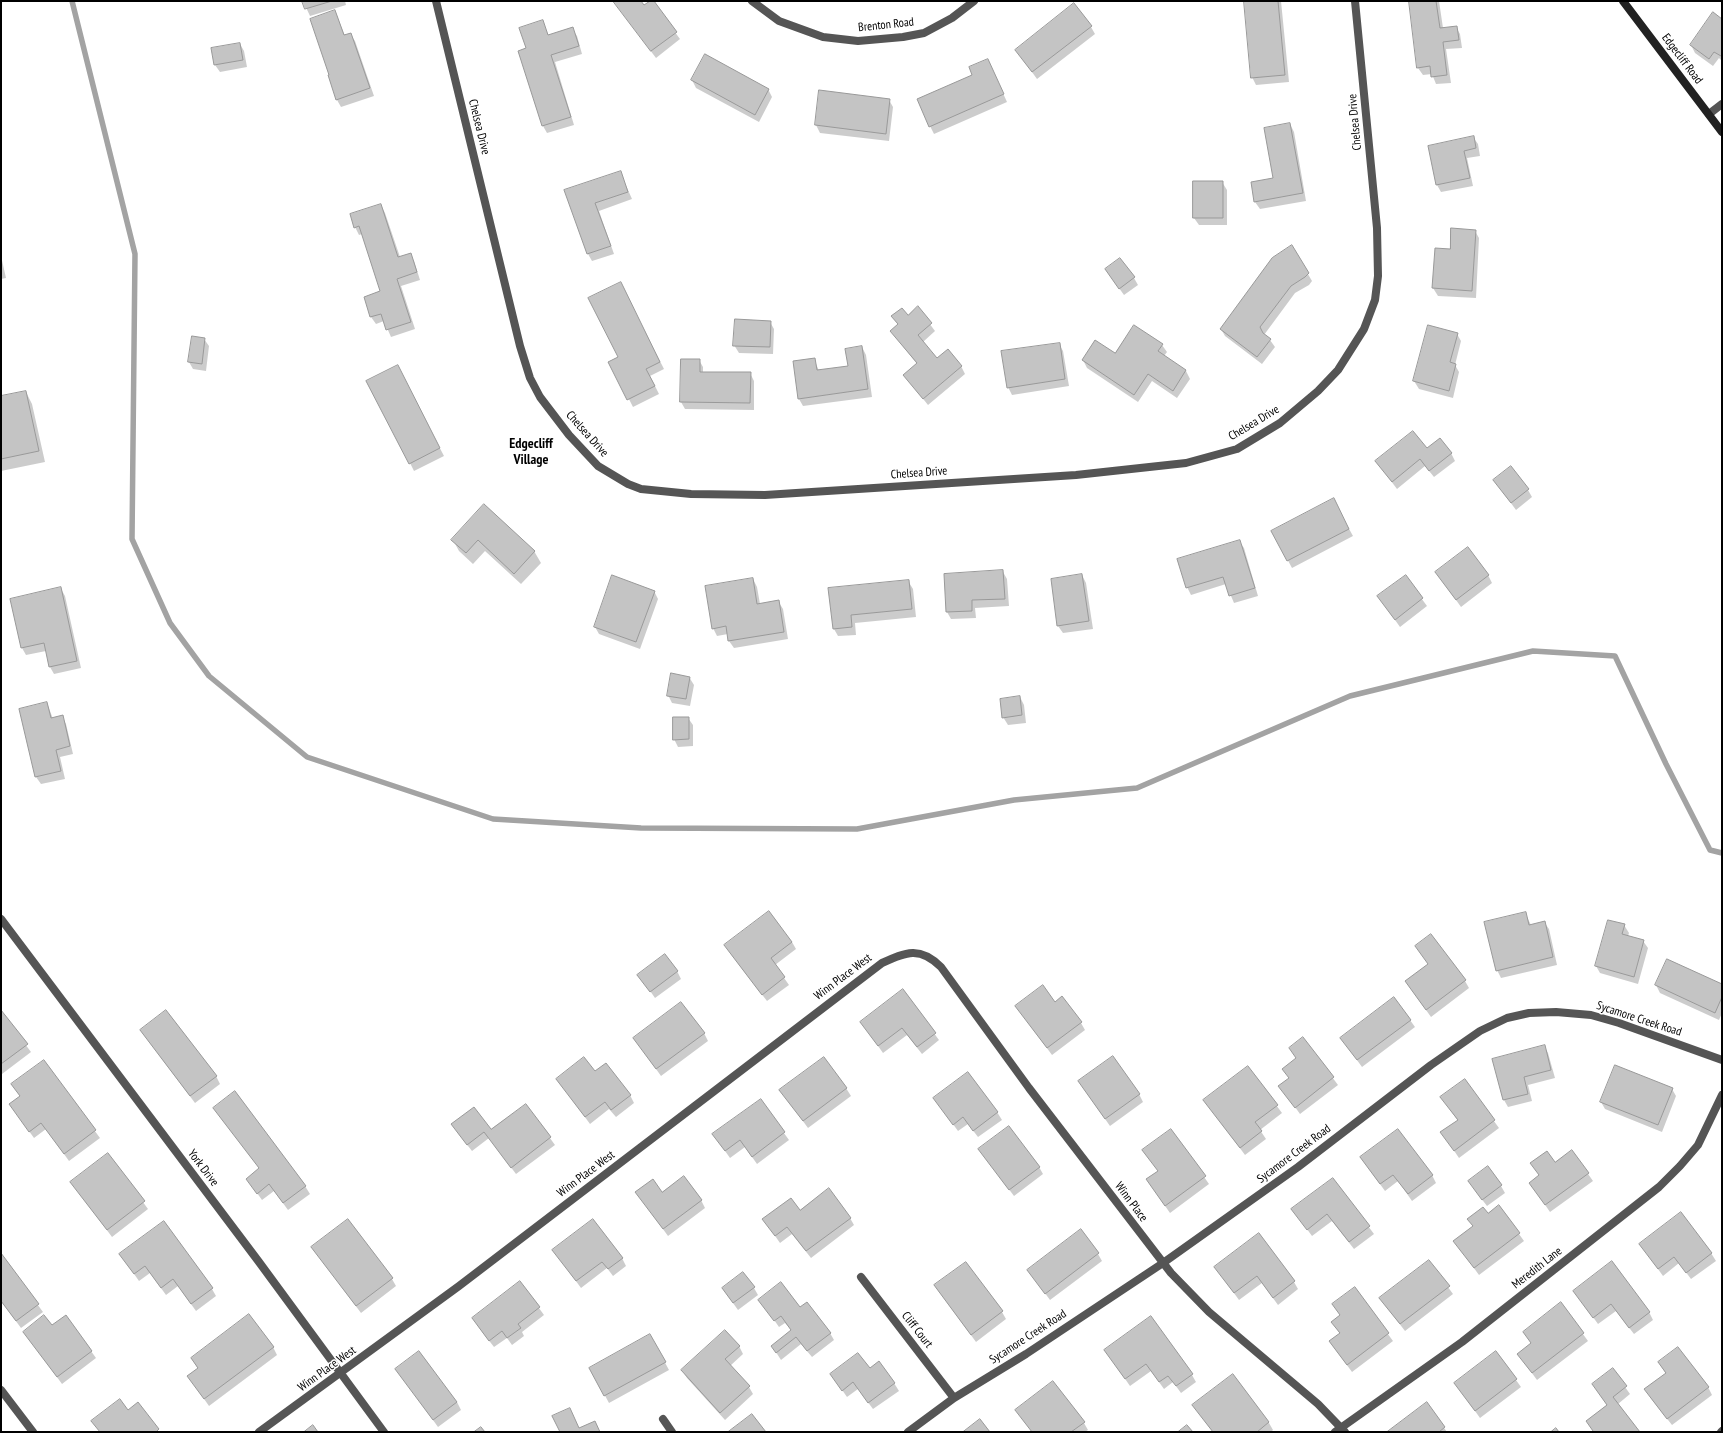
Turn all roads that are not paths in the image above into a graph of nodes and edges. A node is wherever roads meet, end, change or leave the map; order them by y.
1 (436, 1) edge
2 (752, 1) edge
3 (974, 1) edge
4 (1355, 1) edge
5 (1623, 1) edge
6 (1722, 104) edge
7 (1709, 114) junction
8 (1722, 132) edge
9 (1, 919) edge
10 (931, 958) joint
11 (1722, 1060) edge
12 (1722, 1094) edge
13 (1163, 1263) junction
14 (861, 1277) dead end
15 (342, 1373) junction
16 (1, 1390) edge
17 (954, 1398) junction
18 (663, 1419) dead end
19 (1340, 1431) edge
20 (32, 1432) edge
21 (259, 1432) edge
22 (384, 1432) edge
23 (672, 1432) edge
24 (908, 1432) edge

1 - 4 street, Chelsea Drive
2 - 3 street, Brenton Road
5 - 7 street, Edgecliff Road
6 - 7 street
7 - 8 street, Edgecliff Road
9 - 15 street, York Drive
10 - 13 street, Winn Place
10 - 15 street, Winn Place West
11 - 13 street, Sycamore Creek Road
12 - 19 street, Meredith Lane
13 - 17 street, Sycamore Creek Road
13 - 19 street, Winn Place
14 - 17 street, Cliff Court
15 - 21 street, Winn Place West
15 - 22 street, York Drive
16 - 20 street
17 - 24 street, Sycamore Creek Road
18 - 23 street

